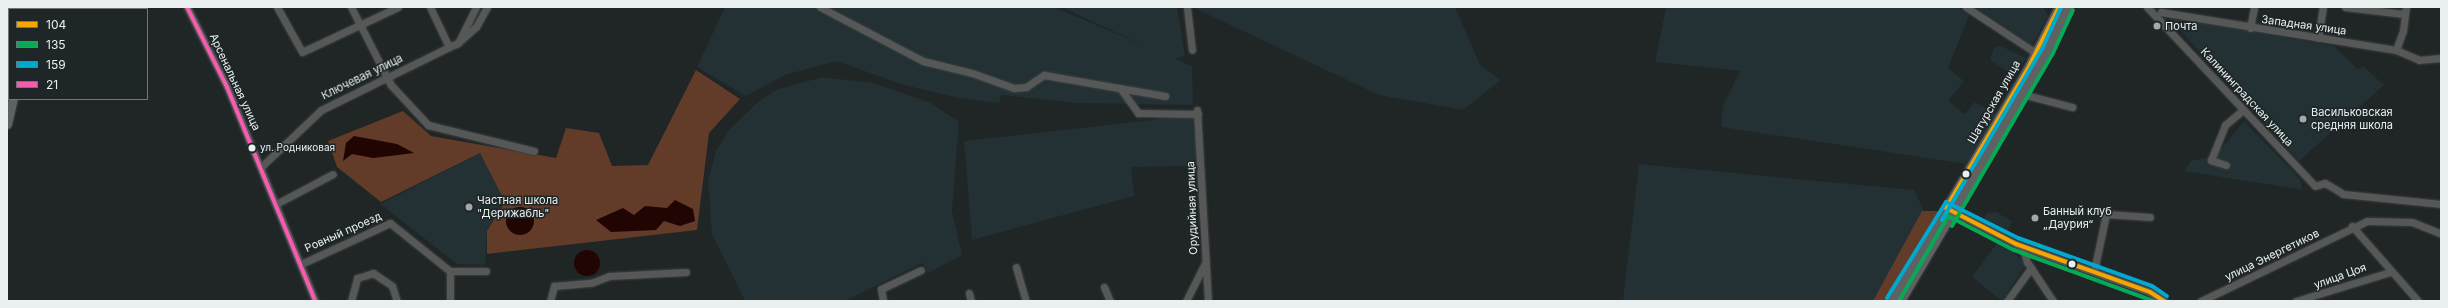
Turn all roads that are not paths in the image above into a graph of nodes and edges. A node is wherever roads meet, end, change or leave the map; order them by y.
1 (187, 7) edge
2 (277, 7) edge
3 (351, 7) edge
4 (398, 7) edge
5 (430, 7) edge
6 (476, 7) edge
7 (487, 7) edge
8 (820, 7) edge
9 (1187, 7) edge
10 (1966, 7) edge
11 (2059, 7) edge
12 (2068, 7) edge
13 (2147, 7) edge
14 (2254, 7) edge
15 (2323, 7) edge
16 (2345, 7) edge
17 (2162, 10) edge
18 (2405, 11) edge
19 (2158, 19) junction
20 (359, 26) junction
21 (2250, 28) junction
22 (2318, 38) junction
23 (458, 43) junction
24 (449, 47) junction
25 (1192, 50) dead end
26 (2048, 50) junction
27 (2396, 50) junction
28 (2036, 53) junction
29 (2441, 58) edge
30 (2040, 63) junction
31 (386, 77) junction
32 (1120, 88) junction
33 (2022, 94) junction
34 (1164, 96) dead end
35 (13, 100) edge
36 (2072, 107) dead end
37 (2243, 110) junction
38 (7, 124) edge
39 (534, 151) dead end
40 (2226, 165) dead end
41 (261, 167) junction
42 (333, 174) dead end
43 (276, 204) junction
44 (2441, 204) edge
45 (1950, 210) junction
46 (2150, 217) dead end
47 (2352, 226) junction
48 (2441, 234) edge
49 (2022, 246) junction
50 (1205, 263) junction
51 (301, 264) junction
52 (1016, 268) dead end
53 (2031, 268) junction
54 (921, 270) dead end
55 (450, 271) junction
56 (486, 271) dead end
57 (2094, 271) junction
58 (686, 272) dead end
59 (2390, 272) junction
60 (1104, 287) dead end
61 (315, 301) edge
62 (351, 301) edge
63 (397, 301) edge
64 (450, 301) edge
65 (550, 301) edge
66 (883, 301) edge
67 (1026, 301) edge
68 (1110, 301) edge
69 (1186, 301) edge
70 (1208, 301) edge
71 (1892, 301) edge
72 (1900, 301) edge
73 (2007, 301) edge
74 (2053, 301) edge
75 (2164, 301) edge
76 (2201, 301) edge
77 (2296, 301) edge
78 (2418, 301) edge

1 - 41 street, Арсенальная улица
2 - 20 street
3 - 20 street
4 - 20 street
5 - 24 street
6 - 23 street
7 - 23 street, Ключевая улица
8 - 32 street
9 - 25 street
10 - 28 street
11 - 28 main road, Шатурская улица
12 - 26 main road, Шатурская улица
13 - 19 street, Калининградская улица
14 - 21 street
15 - 22 street
16 - 18 street
17 - 19 street
17 - 21 street, Западная улица
18 - 27 street
19 - 37 street, Калининградская улица
20 - 31 street
21 - 22 street, Западная улица
22 - 27 street, Западная улица
23 - 24 street, Ключевая улица
24 - 31 street, Ключевая улица
26 - 28 main road
26 - 30 main road, Шатурская улица
27 - 29 street, Западная улица
28 - 30 main road
28 - 45 main road, Шатурская улица
30 - 33 main road, Шатурская улица
31 - 39 street
31 - 41 street, Ключевая улица
32 - 34 street
32 - 50 street, Орудийная улица
33 - 36 street
33 - 45 main road, Шатурская улица
35 - 38 main road
37 - 40 street
37 - 44 street, Калининградская улица
41 - 43 street, Арсенальная улица
42 - 43 street
43 - 51 street, Арсенальная улица
45 - 49 street
45 - 71 main road
45 - 72 main road
46 - 57 street
47 - 48 street, улица Энергетиков
47 - 59 street
47 - 76 street, улица Энергетиков
49 - 53 street
49 - 57 street
50 - 69 street, Орудийная улица
50 - 70 street
51 - 55 street, Ровный проезд
51 - 61 street, Арсенальная улица
52 - 67 street
53 - 73 street
53 - 74 street
54 - 66 street
55 - 56 street
55 - 64 street
57 - 75 street
58 - 65 street
59 - 77 street, улица Цоя
59 - 78 street
60 - 68 street
62 - 63 street

